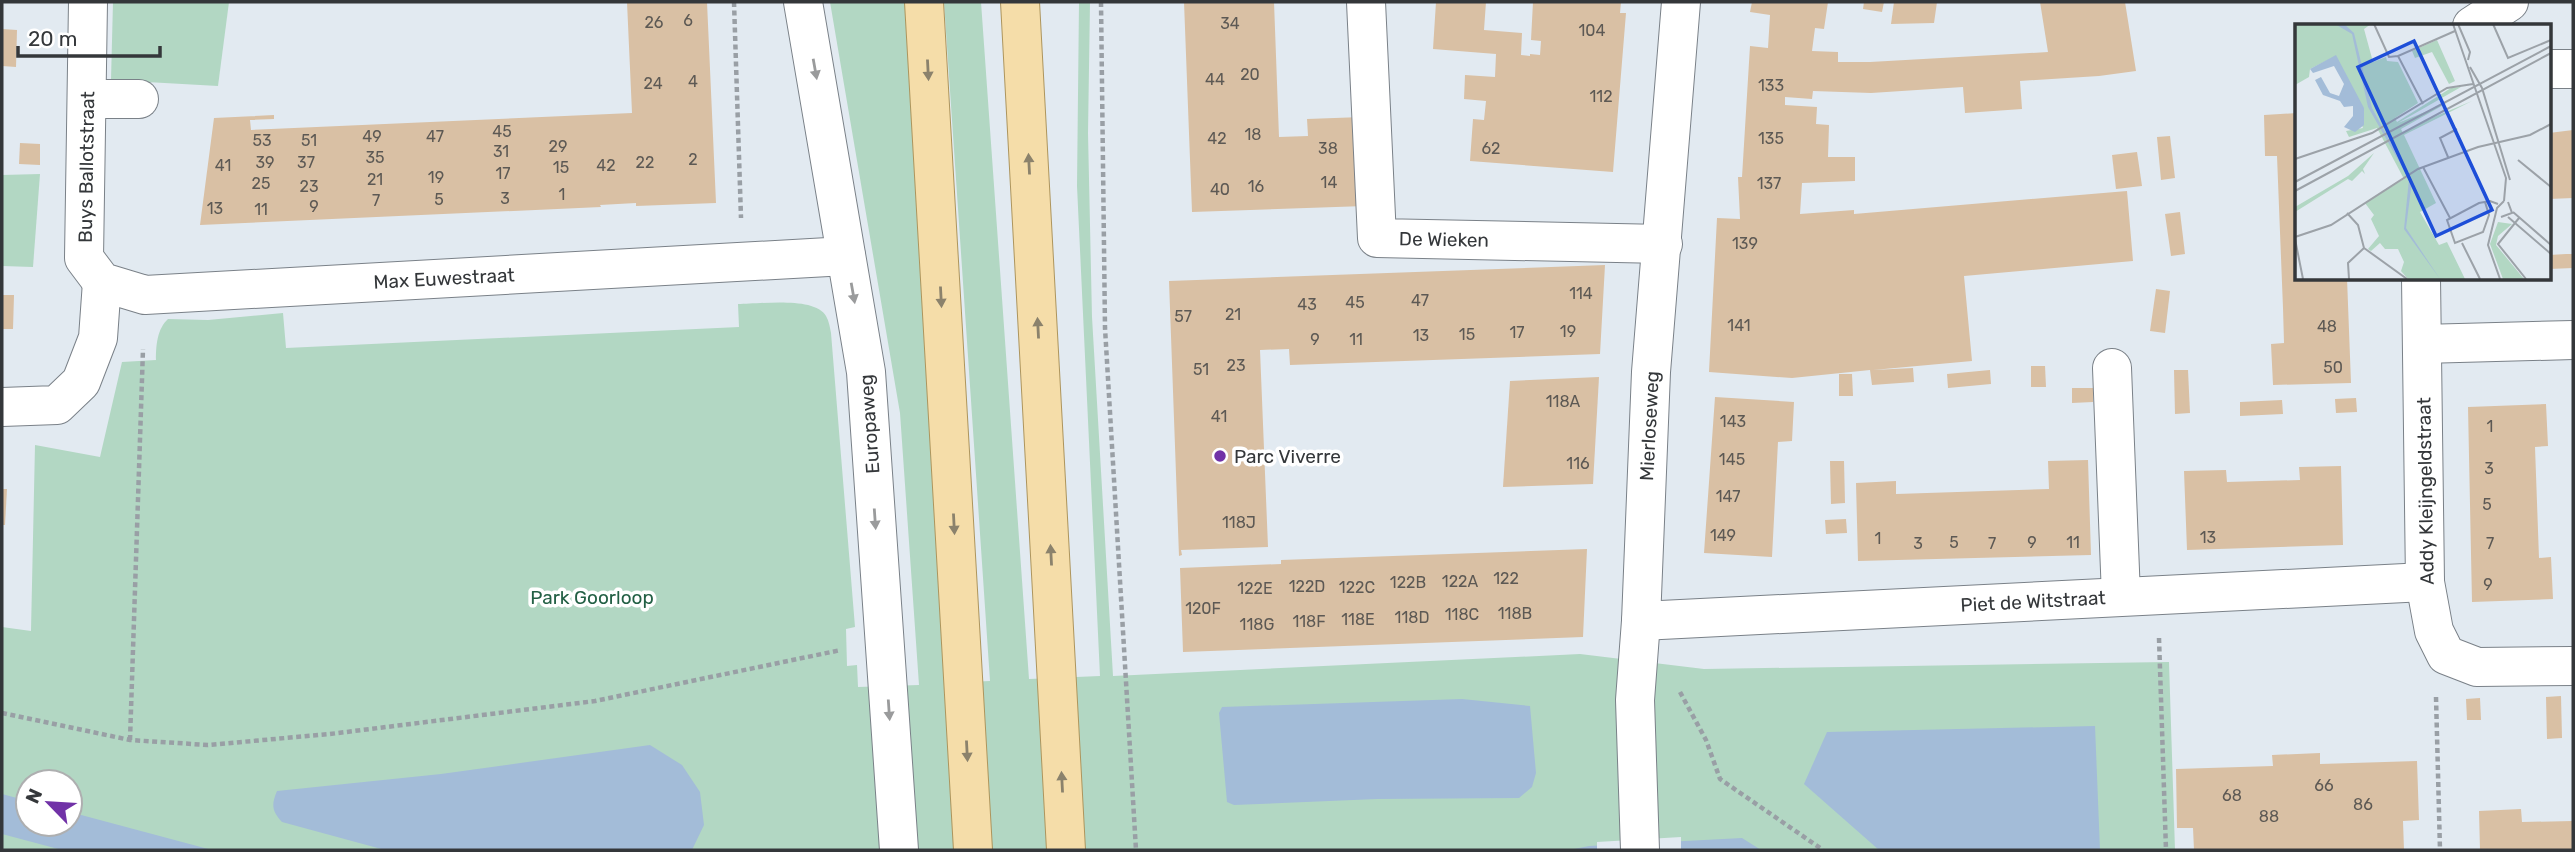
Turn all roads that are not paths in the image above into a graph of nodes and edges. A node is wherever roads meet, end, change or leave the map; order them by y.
1 (88, 2) edge
2 (803, 2) edge
3 (923, 2) edge
4 (1020, 2) edge
5 (1366, 2) edge
6 (1681, 2) edge
7 (2456, 2) edge
8 (2509, 2) edge
9 (2450, 24) edge
10 (2475, 24) edge
11 (2550, 69) edge
12 (2573, 69) edge
13 (87, 99) junction
14 (139, 99) dead end
15 (1663, 244) junction
16 (846, 256) junction
17 (2421, 280) edge
18 (102, 282) junction
19 (2573, 340) edge
20 (2422, 344) junction
21 (2112, 368) dead end
22 (2, 407) edge
23 (2425, 582) junction
24 (2139, 595) junction
25 (1641, 621) junction
26 (2573, 666) edge
27 (899, 850) edge
28 (973, 850) edge
29 (1066, 850) edge
30 (1640, 850) edge

1 - 13 street, Buys Ballotstraat
2 -> 16 street, Europaweg
3 -> 28 main road
29 -> 4 main road
5 - 15 street, De Wieken
6 - 15 street, Mierloseweg
7 - 9 street
8 - 10 street
11 - 12 street
13 - 14 street
13 - 18 street, Buys Ballotstraat
15 - 25 street, Mierloseweg
16 - 18 street, Max Euwestraat
16 -> 27 street, Europaweg
17 - 20 street, Addy Kleijngeldstraat
18 - 22 street
19 - 20 street
20 - 23 street, Addy Kleijngeldstraat
21 - 24 street
23 - 24 street, Piet de Witstraat
23 - 26 street, Addy Kleijngeldstraat
24 - 25 street, Piet de Witstraat
25 - 30 street, Mierloseweg

